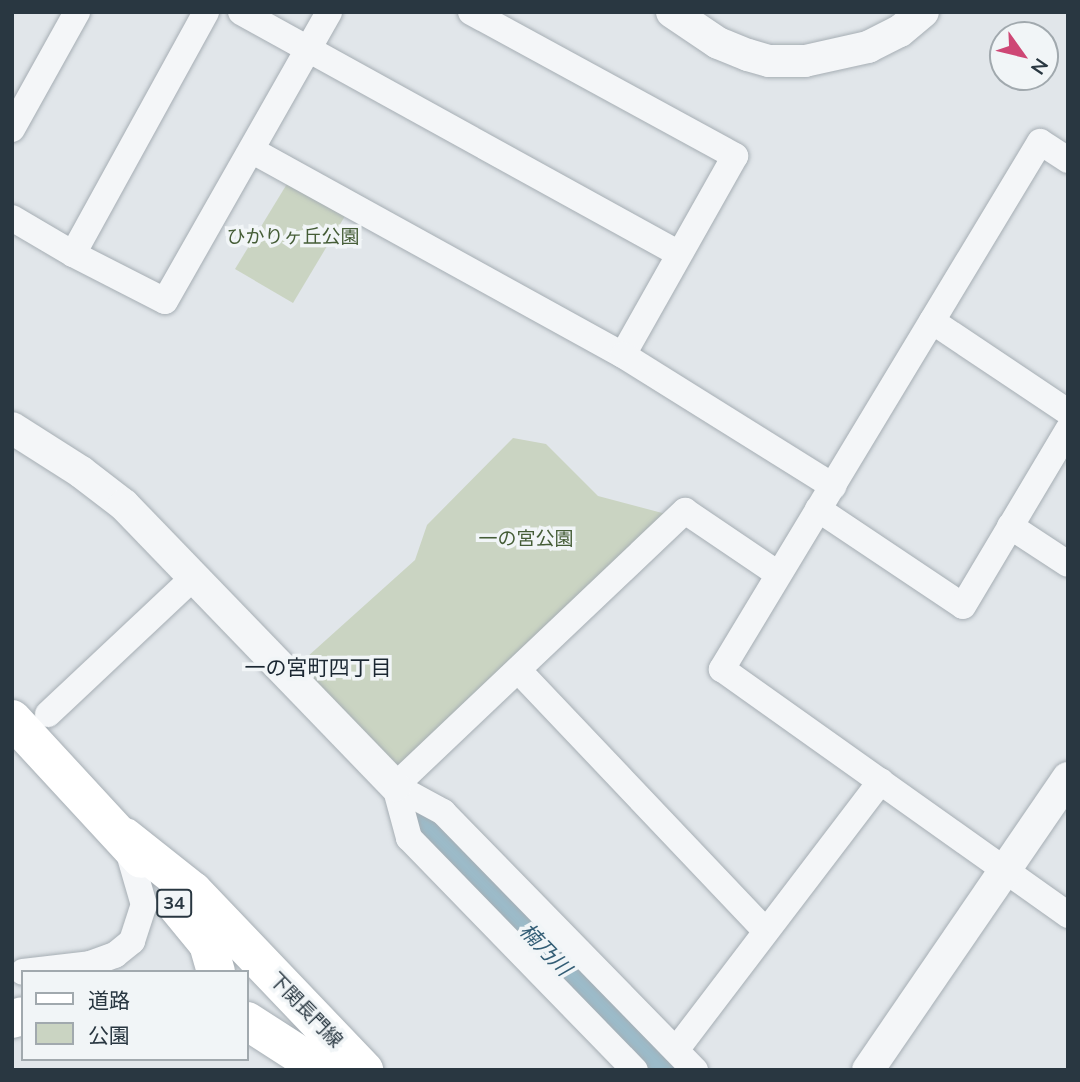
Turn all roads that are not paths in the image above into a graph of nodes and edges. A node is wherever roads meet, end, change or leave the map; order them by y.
1 (77, 12) edge
2 (206, 12) edge
3 (241, 12) edge
4 (329, 12) edge
5 (471, 12) edge
6 (672, 12) edge
7 (923, 12) edge
8 (503, 20) edge
9 (309, 50) junction
10 (12, 129) edge
11 (253, 152) junction
12 (1068, 160) edge
13 (12, 218) edge
14 (678, 253) junction
15 (73, 254) junction
16 (932, 321) junction
17 (623, 355) junction
18 (1068, 412) edge
19 (12, 428) edge
20 (1068, 430) edge
21 (833, 485) junction
22 (818, 509) junction
23 (1010, 526) junction
24 (1068, 564) edge
25 (778, 575) junction
26 (193, 578) junction
27 (518, 670) junction
28 (30, 716) edge
29 (1068, 778) edge
30 (881, 781) junction
31 (396, 786) junction
32 (125, 837) junction
33 (1006, 871) junction
34 (1068, 915) edge
35 (766, 932) junction
36 (40, 970) edge
37 (215, 970) edge
38 (248, 1022) edge
39 (676, 1050) junction
40 (323, 1070) edge
41 (364, 1070) edge
42 (635, 1070) edge
43 (695, 1070) edge
44 (868, 1070) edge

1 - 10 street
2 - 15 street
3 - 9 street
4 - 9 street
5 - 8 street
6 - 7 street
8 - 14 street
9 - 11 street
9 - 14 street
11 - 15 street
11 - 17 street
12 - 16 street
13 - 15 street
14 - 17 street
16 - 18 street
16 - 21 street
17 - 21 street
19 - 26 street
20 - 23 street
21 - 22 street
22 - 23 street
22 - 25 street
23 - 24 street
25 - 27 street
25 - 30 street
26 - 28 street
26 - 31 street
27 - 31 street
27 - 35 street
28 - 32 main road, 下関長門線 / 34
29 - 33 street
30 - 33 street
30 - 35 street
31 - 39 street
31 - 42 street
32 - 36 street
32 - 37 main road, 下関長門線 / 34
32 - 41 main road, 下関長門線 / 34
33 - 34 street
33 - 44 street
35 - 39 street
38 - 40 main road, 下関長門線
39 - 43 street

